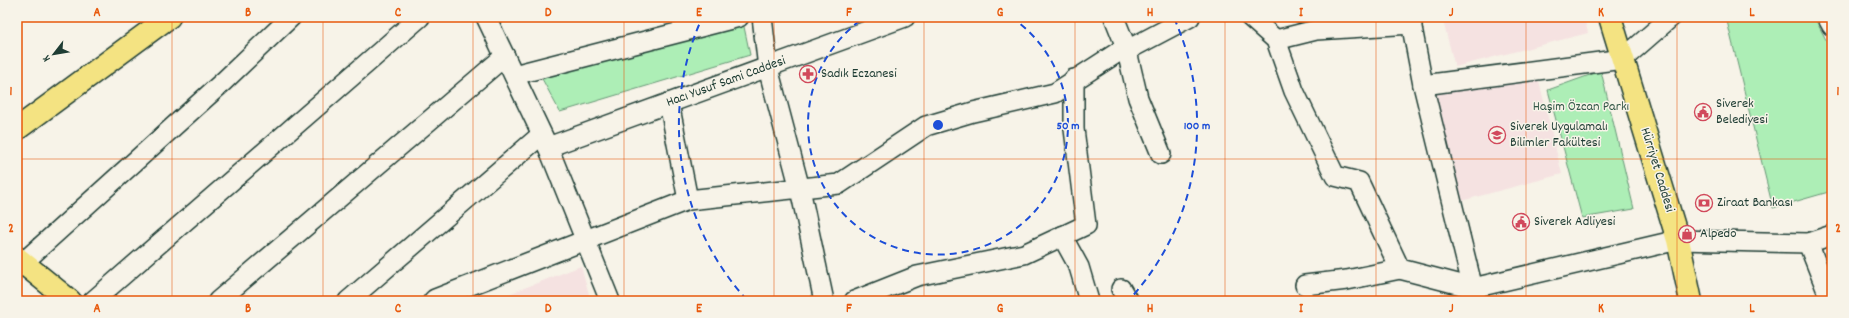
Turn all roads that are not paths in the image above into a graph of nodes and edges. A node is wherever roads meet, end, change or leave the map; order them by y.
1 (169, 17) edge
2 (291, 17) edge
3 (420, 17) edge
4 (486, 17) edge
5 (739, 17) edge
6 (762, 17) edge
7 (905, 17) edge
8 (1114, 17) edge
9 (1190, 17) edge
10 (1250, 17) edge
11 (1610, 17) edge
12 (1672, 17) edge
13 (1827, 17) edge
14 (1411, 21) edge
15 (877, 22) edge
16 (1832, 26) edge
17 (1276, 40) junction
18 (1126, 47) junction
19 (506, 56) junction
20 (1623, 59) junction
21 (768, 68) junction
22 (514, 75) junction
23 (1074, 80) junction
24 (1423, 85) junction
25 (669, 103) junction
26 (17, 129) edge
27 (544, 141) junction
28 (1160, 154) dead end
29 (800, 189) junction
30 (688, 200) junction
31 (1832, 235) edge
32 (1062, 236) junction
33 (585, 240) junction
34 (1678, 240) junction
35 (1808, 243) junction
36 (19, 263) edge
37 (1400, 269) junction
38 (1305, 285) dead end
39 (1474, 294) edge
40 (70, 301) edge
41 (93, 301) edge
42 (218, 301) edge
43 (348, 301) edge
44 (433, 301) edge
45 (610, 301) edge
46 (824, 301) edge
47 (854, 301) edge
48 (1089, 301) edge
49 (1691, 301) edge
50 (1831, 301) edge

1 - 26 main road
2 - 36 street
3 - 41 street
4 - 19 street
5 - 22 street
6 - 21 street
7 - 15 street, Hacı Yusuf Sami Caddesi
8 - 18 street
9 - 18 street
10 - 17 street
11 - 20 main road, Hürriyet Caddesi
12 - 20 street
13 - 16 street
14 - 17 street
14 - 24 street
15 - 21 street, Hacı Yusuf Sami Caddesi
17 - 37 street
18 - 23 street
18 - 28 street
19 - 22 street
19 - 42 street
20 - 24 street
20 - 34 main road, Hürriyet Caddesi
21 - 25 street, Hacı Yusuf Sami Caddesi
21 - 29 street
22 - 27 street
23 - 29 street
23 - 32 street
24 - 39 street
25 - 27 street, Hacı Yusuf Sami Caddesi
25 - 30 street
27 - 33 street
27 - 43 street
29 - 30 street
29 - 46 street
30 - 33 street
31 - 35 street
32 - 47 street
32 - 48 street
33 - 44 street
33 - 45 street
34 - 35 street
34 - 39 street
34 - 49 main road, Hürriyet Caddesi
35 - 50 street
36 - 40 main road
37 - 38 street
37 - 39 street

